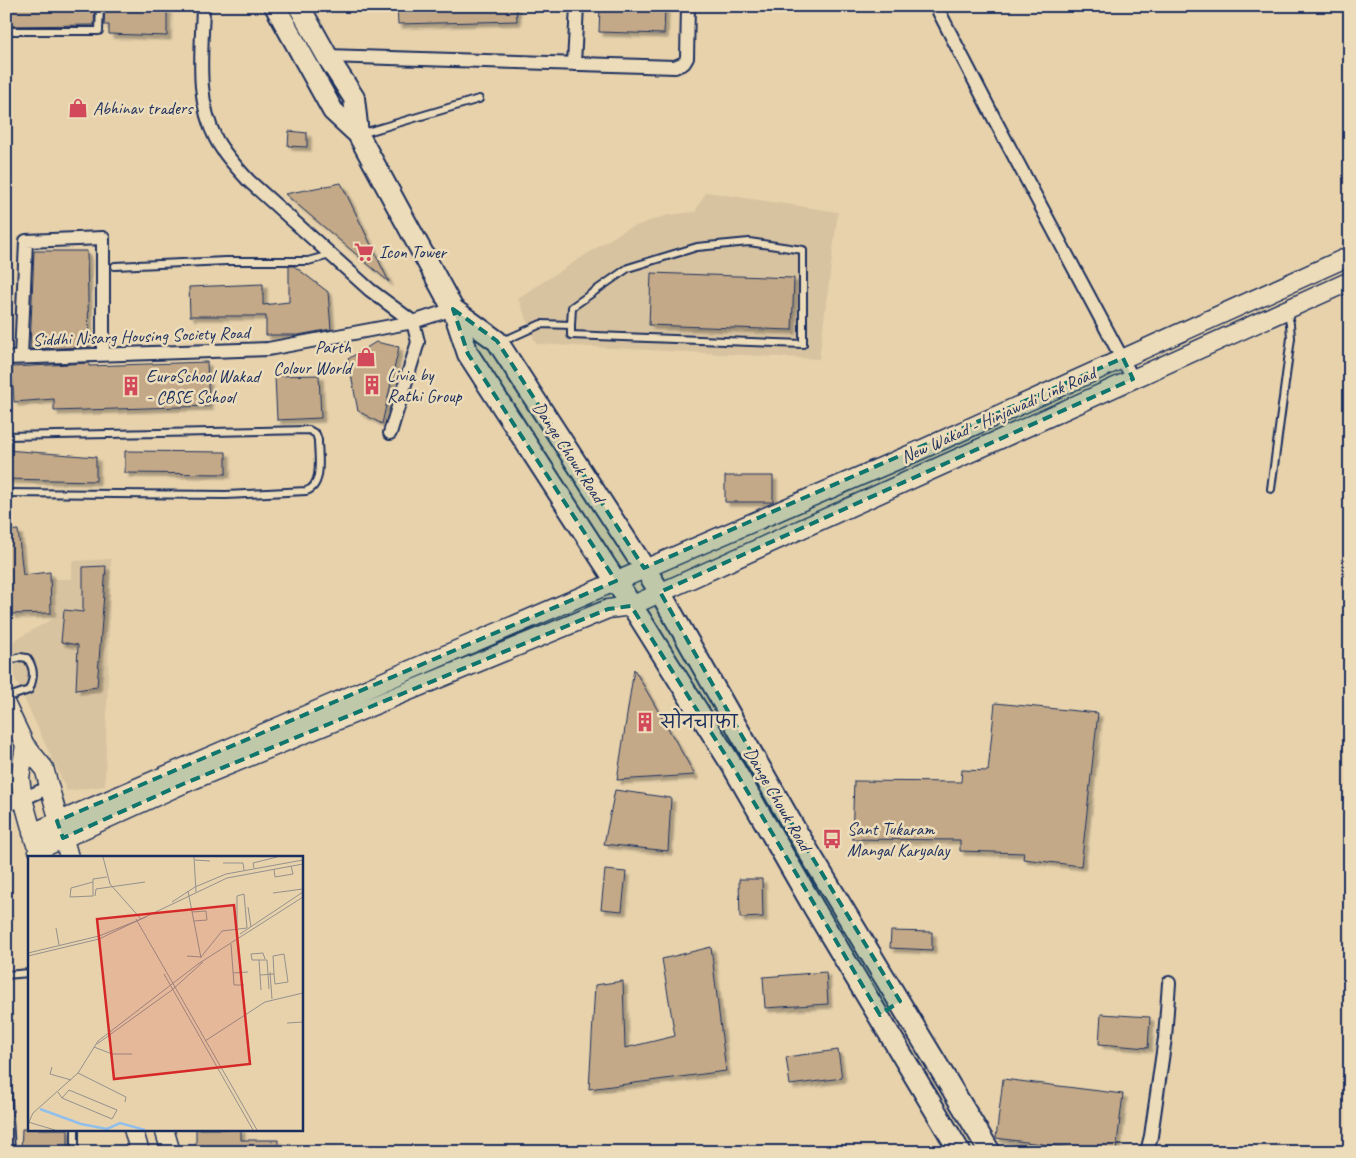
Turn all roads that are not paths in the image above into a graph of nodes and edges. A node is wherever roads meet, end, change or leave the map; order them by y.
1 (100, 6) edge
2 (203, 6) edge
3 (275, 6) edge
4 (299, 6) edge
5 (577, 6) edge
6 (688, 6) edge
7 (936, 6) edge
8 (6, 31) edge
9 (327, 56) junction
10 (574, 64) junction
11 (479, 100) dead end
12 (358, 134) junction
13 (330, 255) junction
14 (1350, 256) edge
15 (115, 266) dead end
16 (1350, 281) edge
17 (453, 309) junction
18 (1286, 310) junction
19 (413, 322) junction
20 (571, 325) junction
21 (497, 341) junction
22 (103, 354) junction
23 (21, 357) junction
24 (6, 358) edge
25 (1123, 358) junction
26 (1133, 379) junction
27 (390, 433) dead end
28 (6, 436) edge
29 (916, 452) junction
30 (925, 473) junction
31 (1271, 489) dead end
32 (6, 493) edge
33 (644, 568) junction
34 (616, 581) junction
35 (660, 592) junction
36 (631, 606) junction
37 (6, 662) edge
38 (6, 698) edge
39 (6, 705) edge
40 (25, 745) junction
41 (50, 787) junction
42 (23, 799) junction
43 (6, 806) edge
44 (57, 821) junction
45 (32, 833) junction
46 (63, 838) junction
47 (40, 853) edge
48 (69, 856) edge
49 (28, 973) edge
50 (6, 975) edge
51 (1169, 983) dead end
52 (900, 1000) junction
53 (880, 1016) junction
54 (6, 1066) edge
55 (75, 1130) edge
56 (133, 1130) edge
57 (164, 1130) edge
58 (11, 1152) edge
59 (75, 1152) edge
60 (140, 1152) edge
61 (171, 1152) edge
62 (960, 1152) edge
63 (990, 1152) edge
64 (1147, 1152) edge

1 - 8 lane
2 - 13 street
3 - 12 main road, Dange Chowk Road
4 - 9 main road, Dange Chowk Road
5 - 10 street
6 - 10 street
7 - 25 street
9 - 10 street
9 - 12 main road, Dange Chowk Road
11 - 12 lane
12 - 17 main road, Dange Chowk Road
13 - 15 lane
13 - 19 street
14 - 25 main road, New Wakad - Hinjawadi Link Road
16 - 18 main road, New Wakad - Hinjawadi Link Road
17 - 19 street, Siddhi Nisarg Housing Society Road
17 - 21 main road, Dange Chowk Road
17 - 34 main road, Dange Chowk Road
18 - 26 main road, New Wakad - Hinjawadi Link Road
18 - 31 lane
19 - 22 street, Siddhi Nisarg Housing Society Road
19 - 27 street
20 - 20 lane
20 - 21 lane
21 - 33 main road, Dange Chowk Road
22 - 23 street, Siddhi Nisarg Housing Society Road
22 - 23 street
23 - 24 street, Siddhi Nisarg Housing Society Road
25 - 26 street
25 - 29 main road, New Wakad - Hinjawadi Link Road
26 - 30 main road, New Wakad - Hinjawadi Link Road
28 - 32 lane
29 - 30 main road
29 - 33 main road, New Wakad - Hinjawadi Link Road
30 - 35 main road, New Wakad - Hinjawadi Link Road
33 - 34 main road, New Wakad - Hinjawadi Link Road
33 - 35 main road, Dange Chowk Road
34 - 36 main road, Dange Chowk Road
34 - 44 main road, New Wakad - Hinjawadi Link Road
35 - 36 main road, New Wakad - Hinjawadi Link Road
35 - 52 main road, Dange Chowk Road
36 - 46 main road, New Wakad - Hinjawadi Link Road
36 - 53 main road, Dange Chowk Road
37 - 38 lane
39 - 40 main road
40 - 41 main road
40 - 42 main road
41 - 42 street
41 - 44 main road
42 - 43 street
42 - 45 main road
44 - 45 main road, New Wakad - Hinjawadi Link Road
44 - 46 main road
45 - 47 main road
46 - 47 main road, New Wakad - Hinjawadi Link Road
46 - 48 main road
49 - 50 lane
51 - 64 street
52 - 53 main road
52 - 63 main road, Dange Chowk Road
53 - 62 main road, Dange Chowk Road
54 - 58 lane
55 - 59 lane
56 - 60 main road
57 - 61 main road

